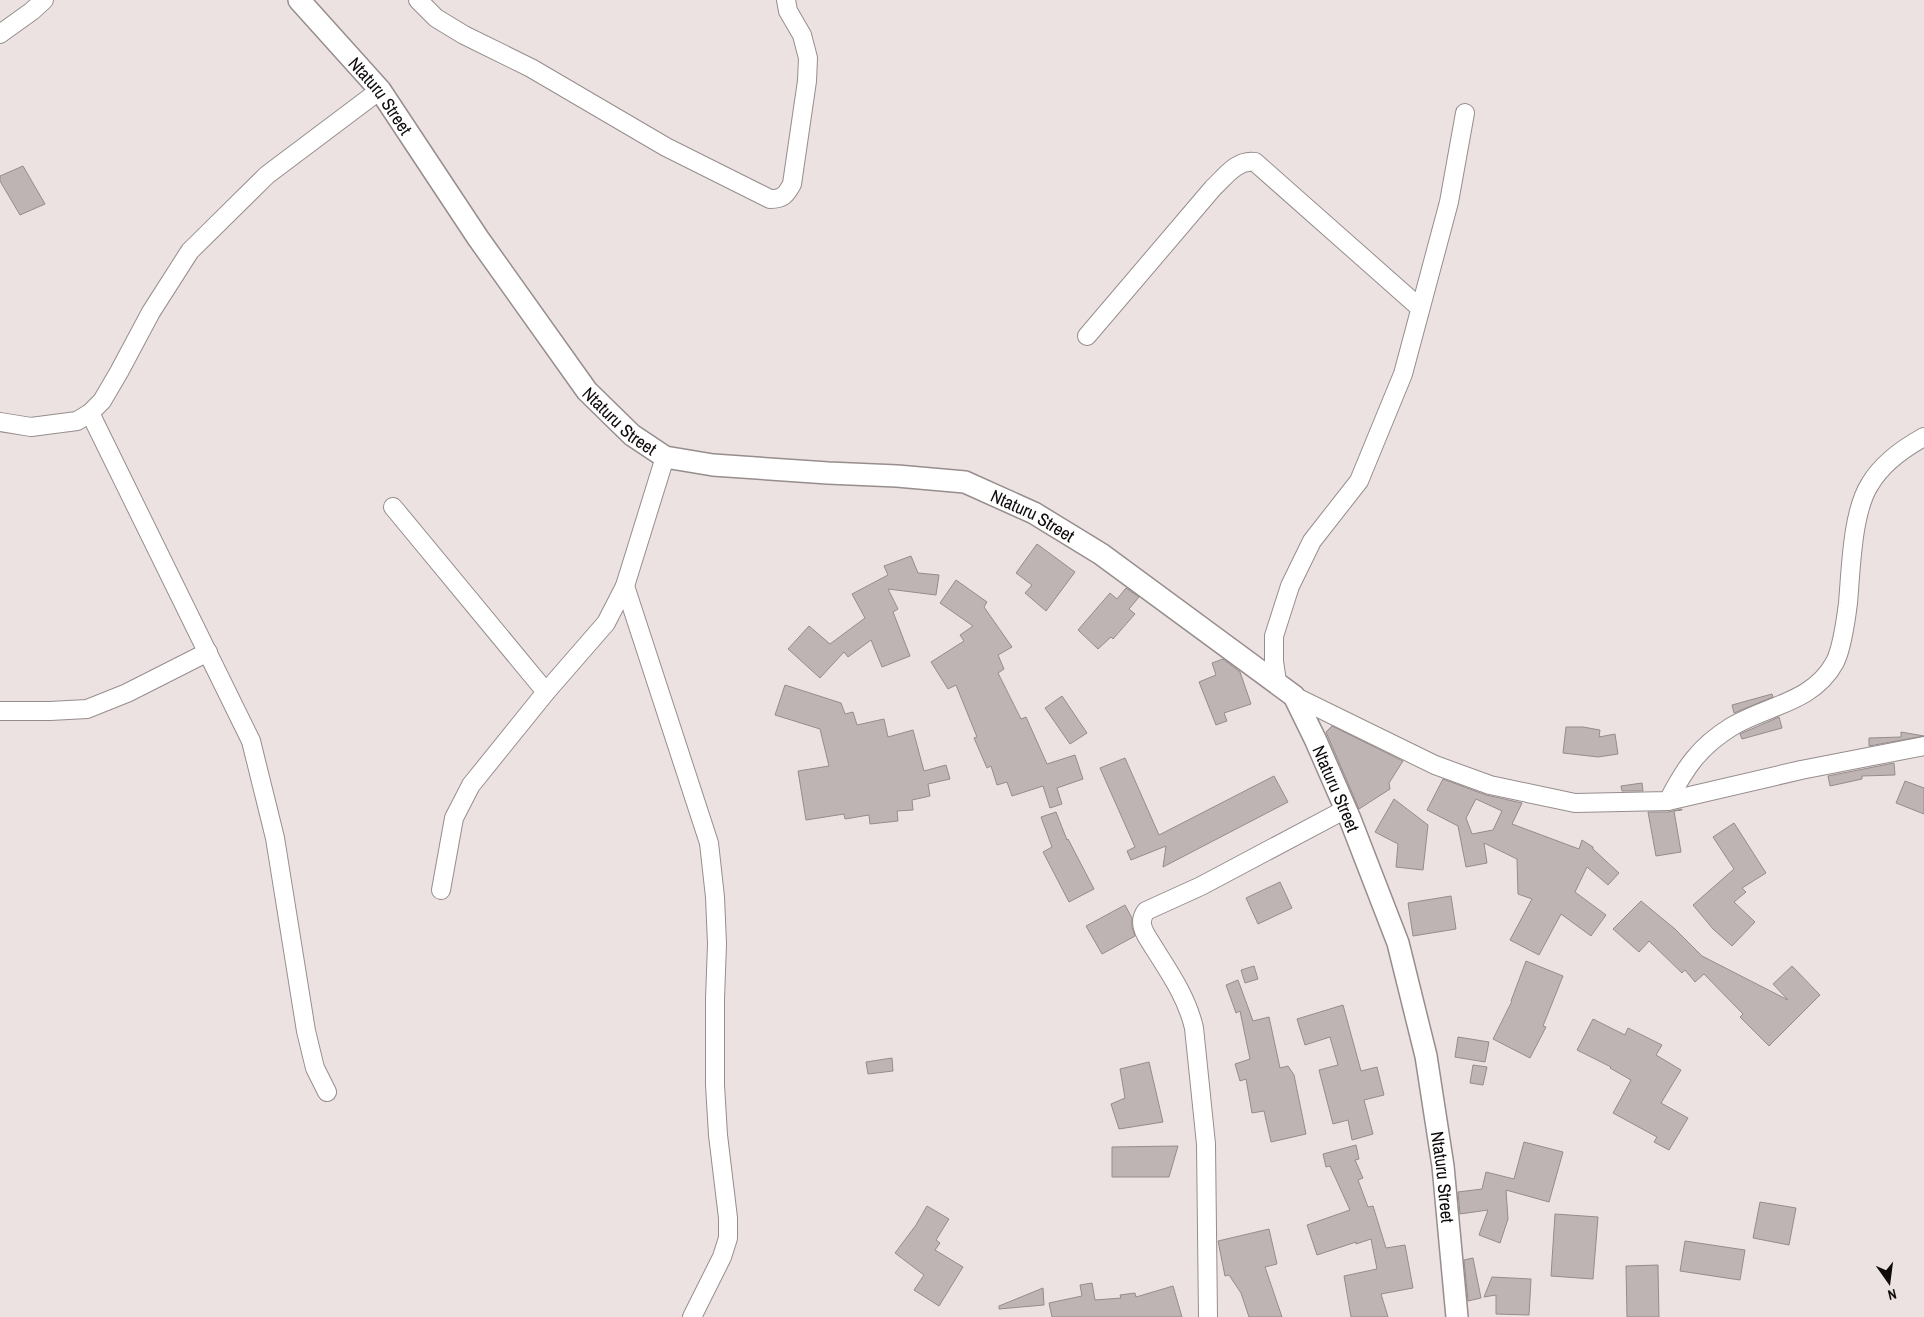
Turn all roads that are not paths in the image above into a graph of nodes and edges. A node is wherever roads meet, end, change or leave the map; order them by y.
1 (44, 0) edge
2 (299, 0) edge
3 (418, 0) edge
4 (786, 0) edge
5 (0, 34) edge
6 (380, 90) junction
7 (1465, 113) dead end
8 (1420, 308) junction
9 (1087, 336) dead end
10 (90, 413) junction
11 (0, 422) edge
12 (1924, 437) edge
13 (666, 456) junction
14 (393, 506) dead end
15 (626, 586) junction
16 (208, 652) junction
17 (1277, 682) junction
18 (546, 692) junction
19 (1294, 696) junction
20 (0, 711) edge
21 (1924, 746) edge
22 (1668, 801) junction
23 (1346, 809) junction
24 (441, 890) dead end
25 (327, 1092) dead end
26 (692, 1317) edge
27 (1208, 1317) edge
28 (1456, 1317) edge

1 - 5 street
2 - 6 street, Ntaturu Street
3 - 4 street
6 - 10 street
6 - 13 street, Ntaturu Street
7 - 8 street
8 - 9 street
8 - 17 street
10 - 11 street
10 - 16 street
12 - 22 street
13 - 15 street
13 - 17 street, Ntaturu Street
14 - 18 street
15 - 18 street
15 - 26 street
16 - 20 street
16 - 25 street
17 - 19 street, Ntaturu Street
18 - 24 street
19 - 22 street
19 - 23 street, Ntaturu Street
21 - 22 street
23 - 27 street
23 - 28 street, Ntaturu Street

